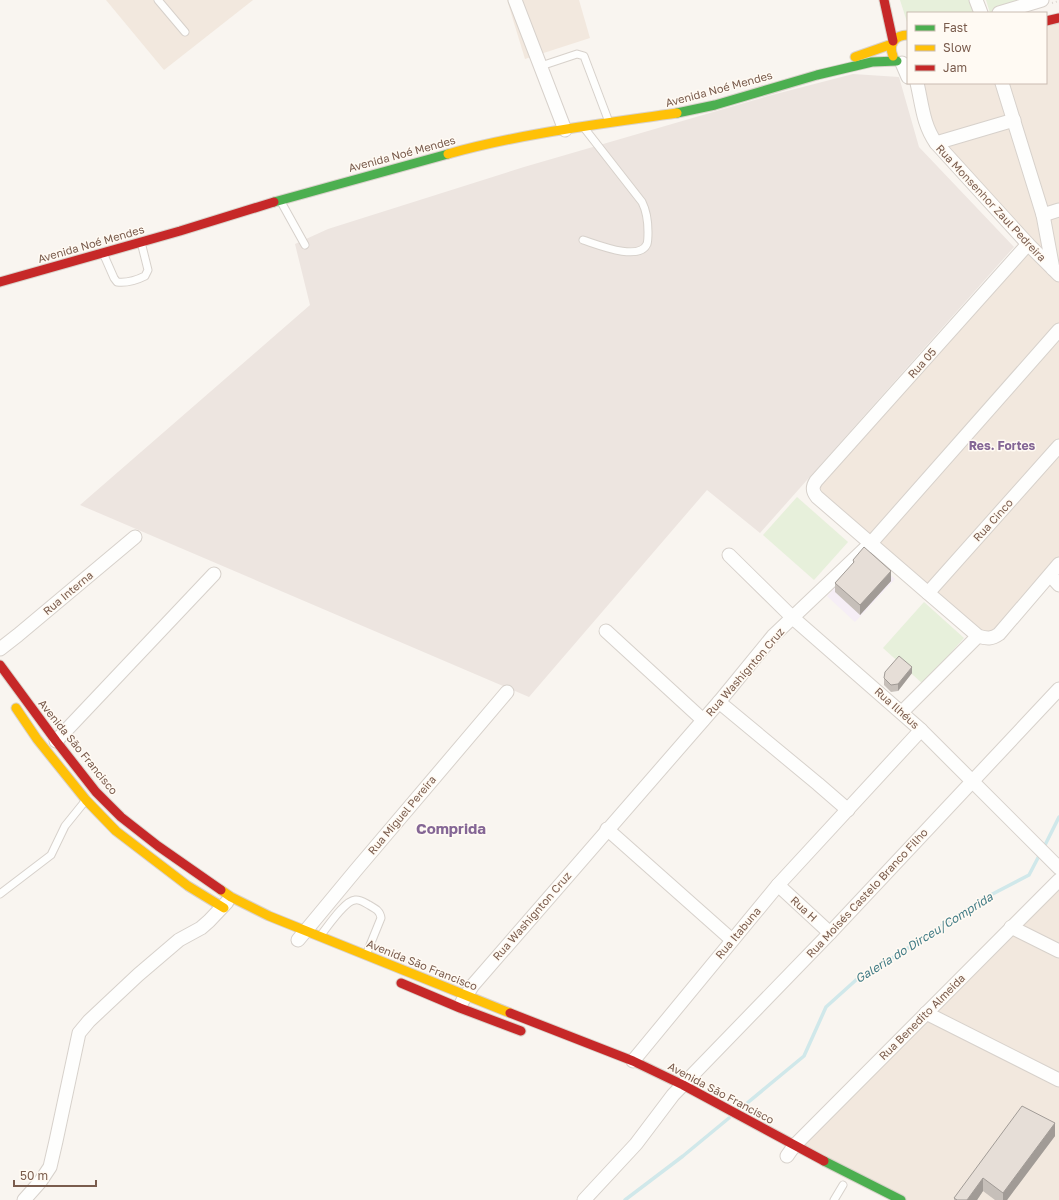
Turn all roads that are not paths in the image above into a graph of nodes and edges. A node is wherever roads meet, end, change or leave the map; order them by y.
1 (158, 0) edge
2 (515, 0) edge
3 (884, 0) edge
4 (976, 0) edge
5 (1042, 0) edge
6 (980, 12) edge
7 (1002, 12) edge
8 (1059, 18) edge
9 (1047, 22) edge
10 (185, 32) dead end
11 (907, 34) edge
12 (892, 43) junction
13 (902, 62) edge
14 (541, 66) junction
15 (817, 75) junction
16 (907, 75) edge
17 (910, 84) edge
18 (917, 84) edge
19 (1002, 84) edge
20 (920, 105) junction
21 (1014, 120) junction
22 (610, 124) junction
23 (584, 127) junction
24 (565, 130) junction
25 (936, 143) junction
26 (280, 200) junction
27 (1059, 210) edge
28 (1043, 215) junction
29 (583, 240) dead end
30 (140, 242) junction
31 (1028, 244) junction
32 (305, 246) dead end
33 (103, 252) junction
34 (1056, 272) edge
35 (0, 282) edge
36 (1059, 330) edge
37 (1059, 446) edge
38 (136, 537) dead end
39 (871, 543) junction
40 (729, 555) dead end
41 (1059, 564) edge
42 (214, 574) dead end
43 (1054, 580) edge
44 (928, 594) junction
45 (793, 618) junction
46 (606, 631) dead end
47 (978, 636) junction
48 (0, 649) edge
49 (0, 665) edge
50 (1059, 689) edge
51 (507, 692) dead end
52 (719, 702) junction
53 (12, 704) dead end
54 (902, 712) junction
55 (703, 720) junction
56 (922, 730) junction
57 (56, 741) junction
58 (973, 780) junction
59 (96, 792) junction
60 (86, 800) junction
61 (848, 810) junction
62 (607, 829) junction
63 (1059, 868) edge
64 (1059, 880) edge
65 (778, 885) junction
66 (0, 894) edge
67 (228, 905) junction
68 (1011, 927) junction
69 (830, 934) junction
70 (320, 936) junction
71 (300, 938) junction
72 (732, 940) junction
73 (1059, 951) edge
74 (370, 959) junction
75 (390, 978) dead end
76 (466, 995) junction
77 (460, 1008) junction
78 (926, 1014) junction
79 (526, 1033) dead end
80 (633, 1061) junction
81 (1059, 1080) edge
82 (683, 1085) junction
83 (718, 1104) junction
84 (709, 1113) dead end
85 (764, 1129) junction
86 (757, 1139) dead end
87 (789, 1153) junction
88 (843, 1184) dead end
89 (24, 1200) edge
90 (584, 1200) edge
91 (834, 1200) edge
92 (901, 1200) edge

1 - 10 lane
2 - 14 street
3 - 12 street
4 - 6 street
5 - 7 street
8 - 9 street
11 - 12 street, Avenida Noé Mendes
12 - 13 street
12 - 15 street, Avenida Noé Mendes
13 - 15 street, Avenida Noé Mendes
13 - 16 street
14 - 22 lane
14 - 24 street
15 - 22 street, Avenida Noé Mendes
17 - 20 street, Rua Monsenhor Zaul Pedreira
18 - 20 street, Rua Monsenhor Zaul Pedreira
19 - 21 street
20 - 25 street, Rua Monsenhor Zaul Pedreira
21 - 25 street
21 - 28 street
22 - 23 street, Avenida Noé Mendes
23 - 24 street, Avenida Noé Mendes
23 - 29 lane
24 - 26 street, Avenida Noé Mendes
25 - 31 street, Rua Monsenhor Zaul Pedreira
26 - 30 street, Avenida Noé Mendes
26 - 32 lane
27 - 28 street
28 - 34 street
30 - 33 street, Avenida Noé Mendes
30 - 33 lane
31 - 34 street, Rua Monsenhor Zaul Pedreira
31 - 39 street, Rua 05
33 - 35 street, Avenida Noé Mendes
36 - 39 street, Rua Washignton Cruz
37 - 44 street, Rua Cinco
38 - 48 street, Rua Interna
39 - 44 street
39 - 45 street, Rua Washignton Cruz
40 - 45 street, Rua Ilhéus
41 - 43 street
42 - 57 street
43 - 47 street
44 - 47 street
45 - 52 street, Rua Washignton Cruz
45 - 54 street, Rua Ilhéus
46 - 55 street
47 - 54 street
49 - 57 street, Avenida São Francisco
50 - 58 street, Rua Moisés Castelo Branco Filho
51 - 71 street, Rua Miguel Pereira
52 - 55 street, Rua Washignton Cruz
52 - 61 street
53 - 60 street, Avenida São Francisco
54 - 56 street, Rua Ilhéus
55 - 62 street, Rua Washignton Cruz
56 - 58 street, Rua Ilhéus
56 - 61 street, Rua Itabuna
57 - 59 street, Avenida São Francisco
58 - 63 street, Rua Ilhéus
58 - 69 street, Rua Moisés Castelo Branco Filho
59 - 60 street
59 - 67 street, Avenida São Francisco
60 - 66 lane
60 - 67 street, Avenida São Francisco
61 - 65 street, Rua Itabuna
62 - 72 street
62 - 76 street, Rua Washignton Cruz
64 - 68 street, Rua Benedito Almeida
65 - 69 street, Rua H
65 - 72 street, Rua Itabuna
67 - 71 street, Avenida São Francisco
67 - 89 street
68 - 73 street
68 - 78 street, Rua Benedito Almeida
69 - 82 street, Rua Moisés Castelo Branco Filho
70 - 71 street, Avenida São Francisco
70 - 74 street, Avenida São Francisco
70 - 74 lane
72 - 80 street, Rua Itabuna
74 - 76 street, Avenida São Francisco
75 - 77 street
76 - 77 street, Rua Washignton Cruz
76 - 80 street, Avenida São Francisco
77 - 79 street
78 - 81 street
78 - 87 street, Rua Benedito Almeida
80 - 82 street, Avenida São Francisco
82 - 83 street, Avenida São Francisco
82 - 90 street, Rua Moisés Castelo Branco Filho
83 - 84 street
83 - 85 street, Avenida São Francisco
85 - 86 street
85 - 87 street, Avenida São Francisco
87 - 92 street, Avenida São Francisco
88 - 91 lane

